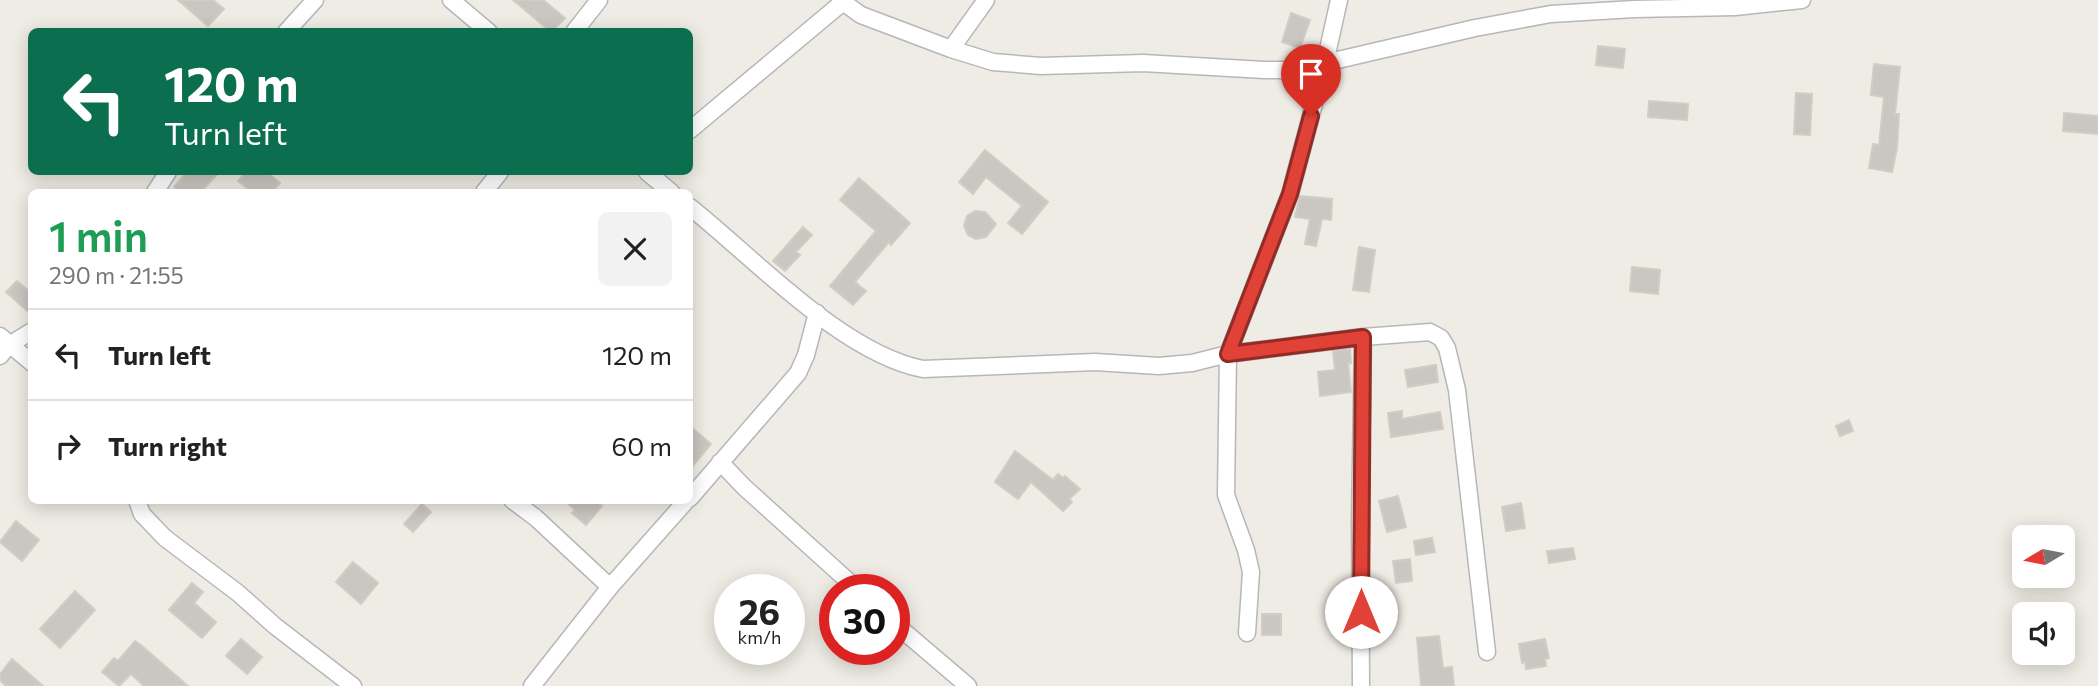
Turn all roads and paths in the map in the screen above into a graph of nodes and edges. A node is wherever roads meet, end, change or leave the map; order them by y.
1 (315, 0) edge
2 (452, 0) edge
3 (599, 0) edge
4 (986, 0) edge
5 (1339, 0) edge
6 (1802, 0) edge
7 (841, 1) edge
8 (290, 28) edge
9 (484, 28) edge
10 (577, 28) edge
11 (951, 49) junction
12 (1325, 63) junction
13 (693, 128) edge
14 (498, 175) edge
15 (651, 175) edge
16 (486, 189) edge
17 (667, 189) edge
18 (693, 210) edge
19 (817, 313) junction
20 (28, 333) edge
21 (1363, 337) junction
22 (3, 346) edge
23 (1228, 354) junction
24 (28, 361) edge
25 (720, 462) junction
26 (693, 493) edge
27 (138, 504) edge
28 (517, 504) edge
29 (684, 504) edge
30 (840, 574) edge
31 (610, 587) junction
32 (1247, 633) dead end
33 (910, 637) edge
34 (1487, 652) dead end
35 (353, 686) edge
36 (532, 686) edge
37 (968, 686) edge
38 (1361, 686) edge

1 - 8 street
2 - 9 street
3 - 10 street
4 - 11 street
5 - 12 street
6 - 12 street
7 - 11 street
7 - 13 street
11 - 12 street
12 - 23 street
14 - 16 street
15 - 17 street
18 - 19 street
19 - 23 street
19 - 25 street
20 - 22 street
21 - 23 street
21 - 34 street
21 - 38 street
22 - 24 street
23 - 32 street
25 - 26 street
25 - 30 street
27 - 35 street
28 - 31 street
29 - 31 street
31 - 36 street
33 - 37 street

